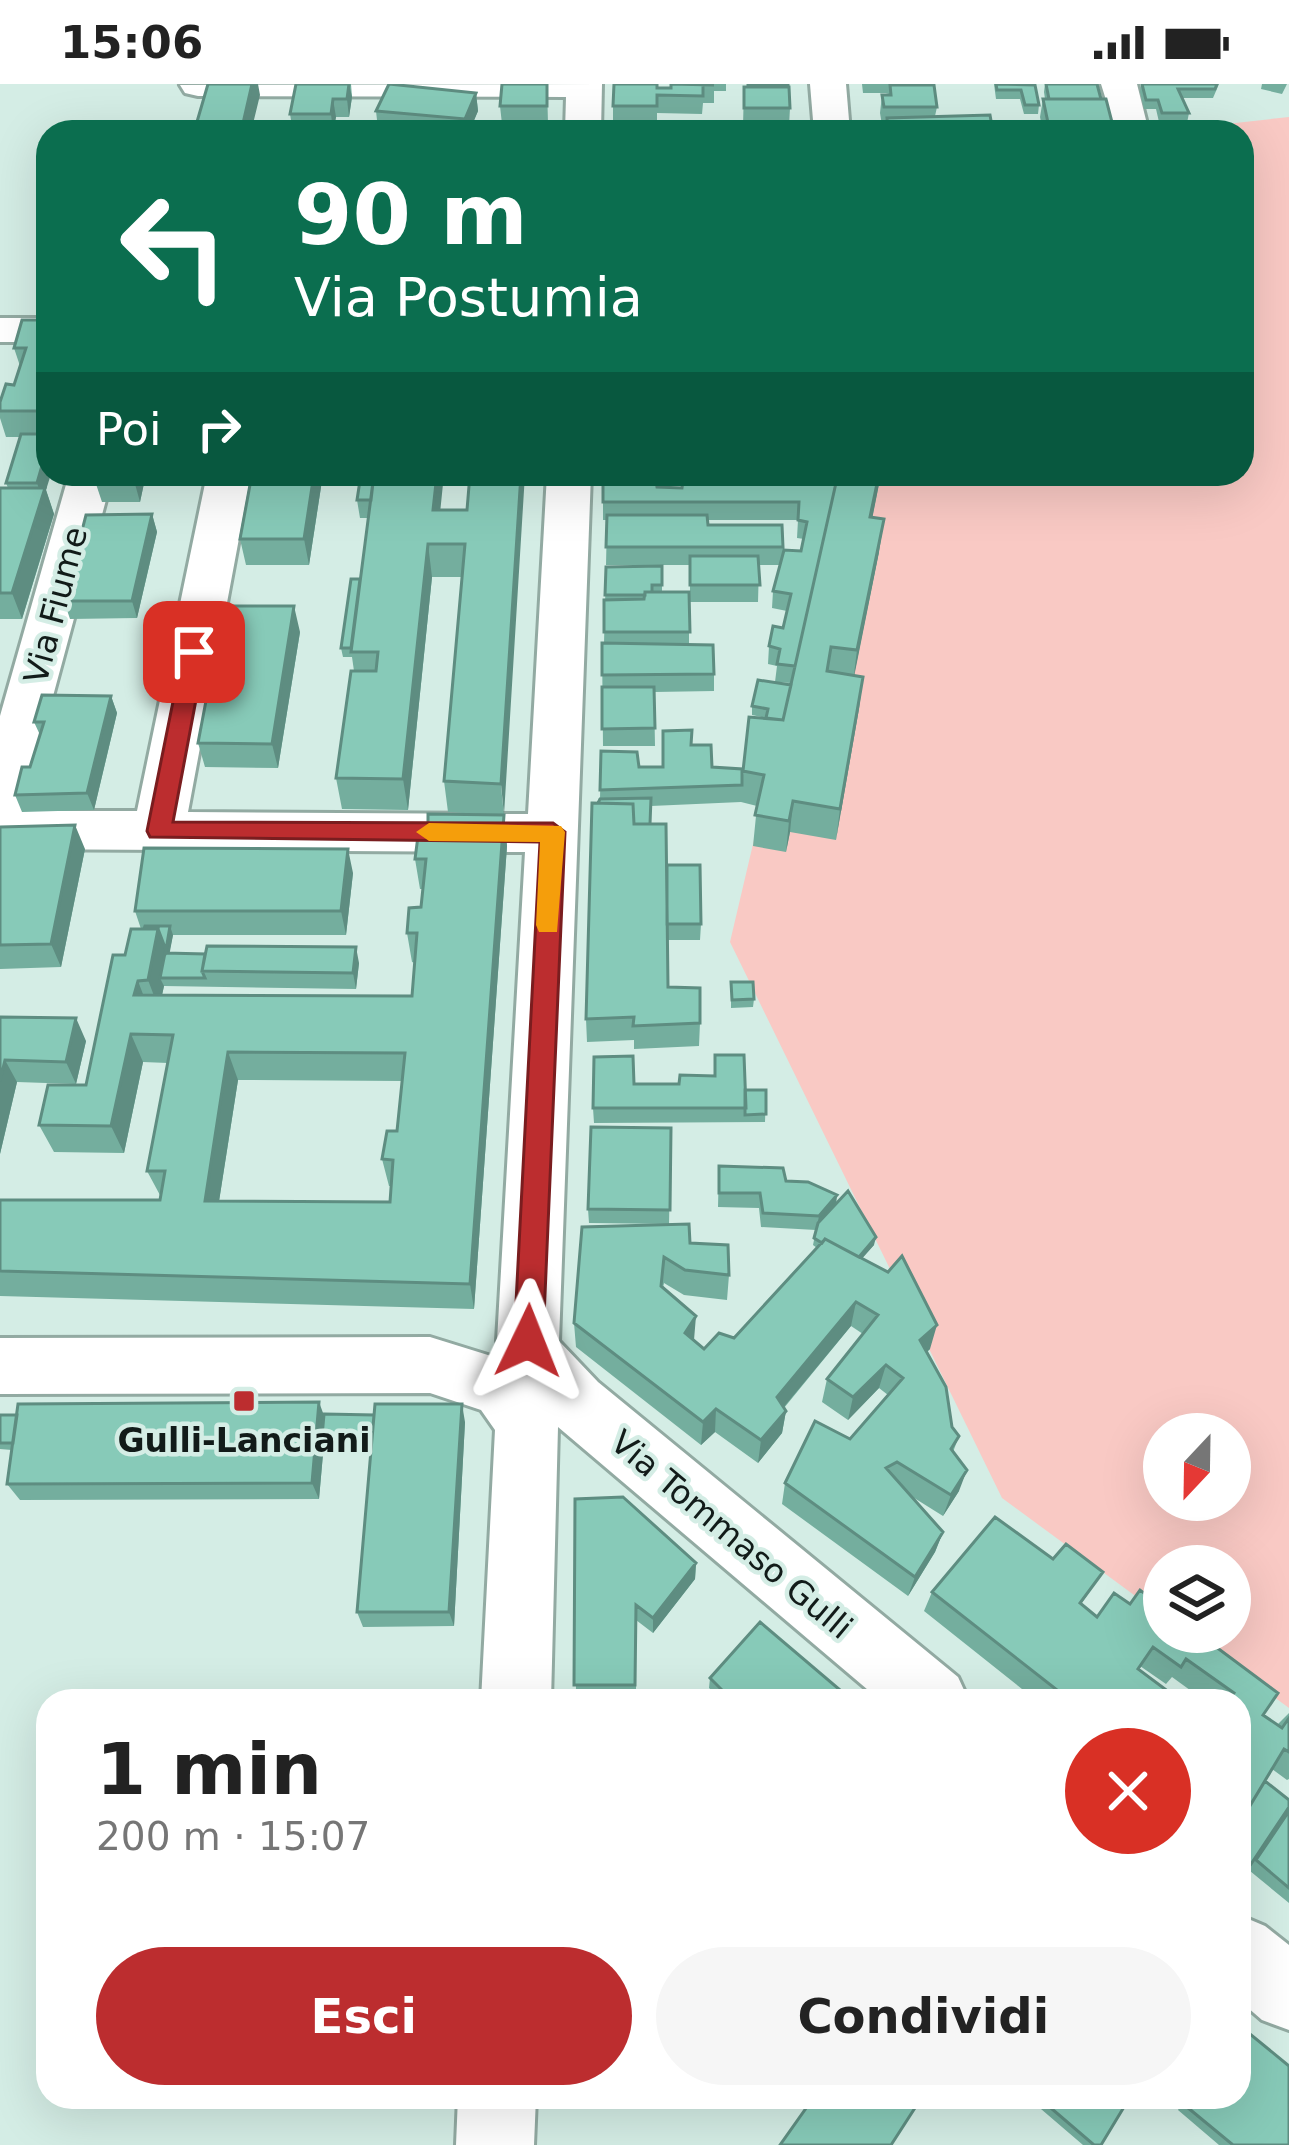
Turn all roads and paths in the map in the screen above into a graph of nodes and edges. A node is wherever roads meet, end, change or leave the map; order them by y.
1 (828, 84) edge
2 (1120, 84) edge
3 (584, 85) edge
4 (195, 95) edge
5 (583, 120) edge
6 (831, 120) edge
7 (1128, 120) edge
8 (0, 330) edge
9 (36, 330) edge
10 (88, 486) edge
11 (227, 486) edge
12 (567, 486) edge
13 (0, 805) edge
14 (0, 830) edge
15 (159, 831) junction
16 (553, 832) junction
17 (532, 1350) junction
18 (430, 1365) junction
19 (0, 1366) edge
20 (630, 1450) junction
21 (525, 1522) junction
22 (517, 1689) edge
23 (919, 1689) edge
24 (1251, 1962) edge
25 (1289, 1994) edge
26 (496, 2109) edge
27 (495, 2145) edge

1 - 6 street
2 - 7 street
3 - 4 street
3 - 5 street
8 - 9 street
10 - 13 street, Via Fiume
11 - 15 street
12 - 16 street
14 - 15 street
15 - 16 street
16 - 17 street
17 - 18 street
17 - 20 street, Via Tommaso Gulli
18 - 19 street
18 - 21 street
20 - 21 street
20 - 23 street, Via Tommaso Gulli
21 - 22 street
24 - 25 street
26 - 27 street

